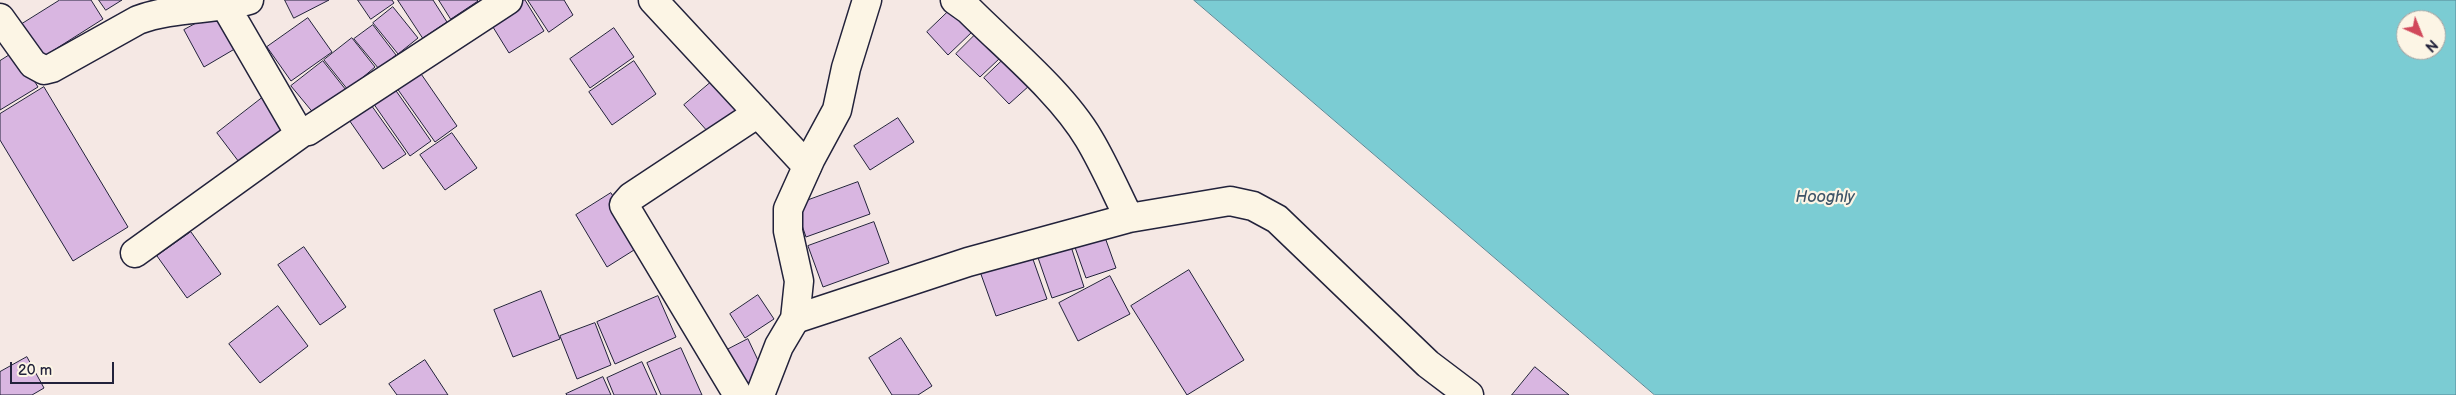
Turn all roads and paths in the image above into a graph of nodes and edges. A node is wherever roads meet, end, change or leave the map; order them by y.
1 (508, 0) edge
2 (653, 0) edge
3 (867, 0) edge
4 (955, 0) edge
5 (238, 3) edge
6 (0, 18) edge
7 (758, 113) junction
8 (303, 132) junction
9 (807, 166) junction
10 (1129, 218) junction
11 (135, 253) dead end
12 (795, 319) junction
13 (738, 395) edge
14 (760, 395) edge
15 (1468, 395) edge

1 - 8 street
2 - 7 street
3 - 9 street
4 - 10 street
5 - 6 street
5 - 8 street
7 - 9 street
7 - 13 street
8 - 11 street
9 - 12 street
10 - 12 street
10 - 15 street
12 - 14 street

